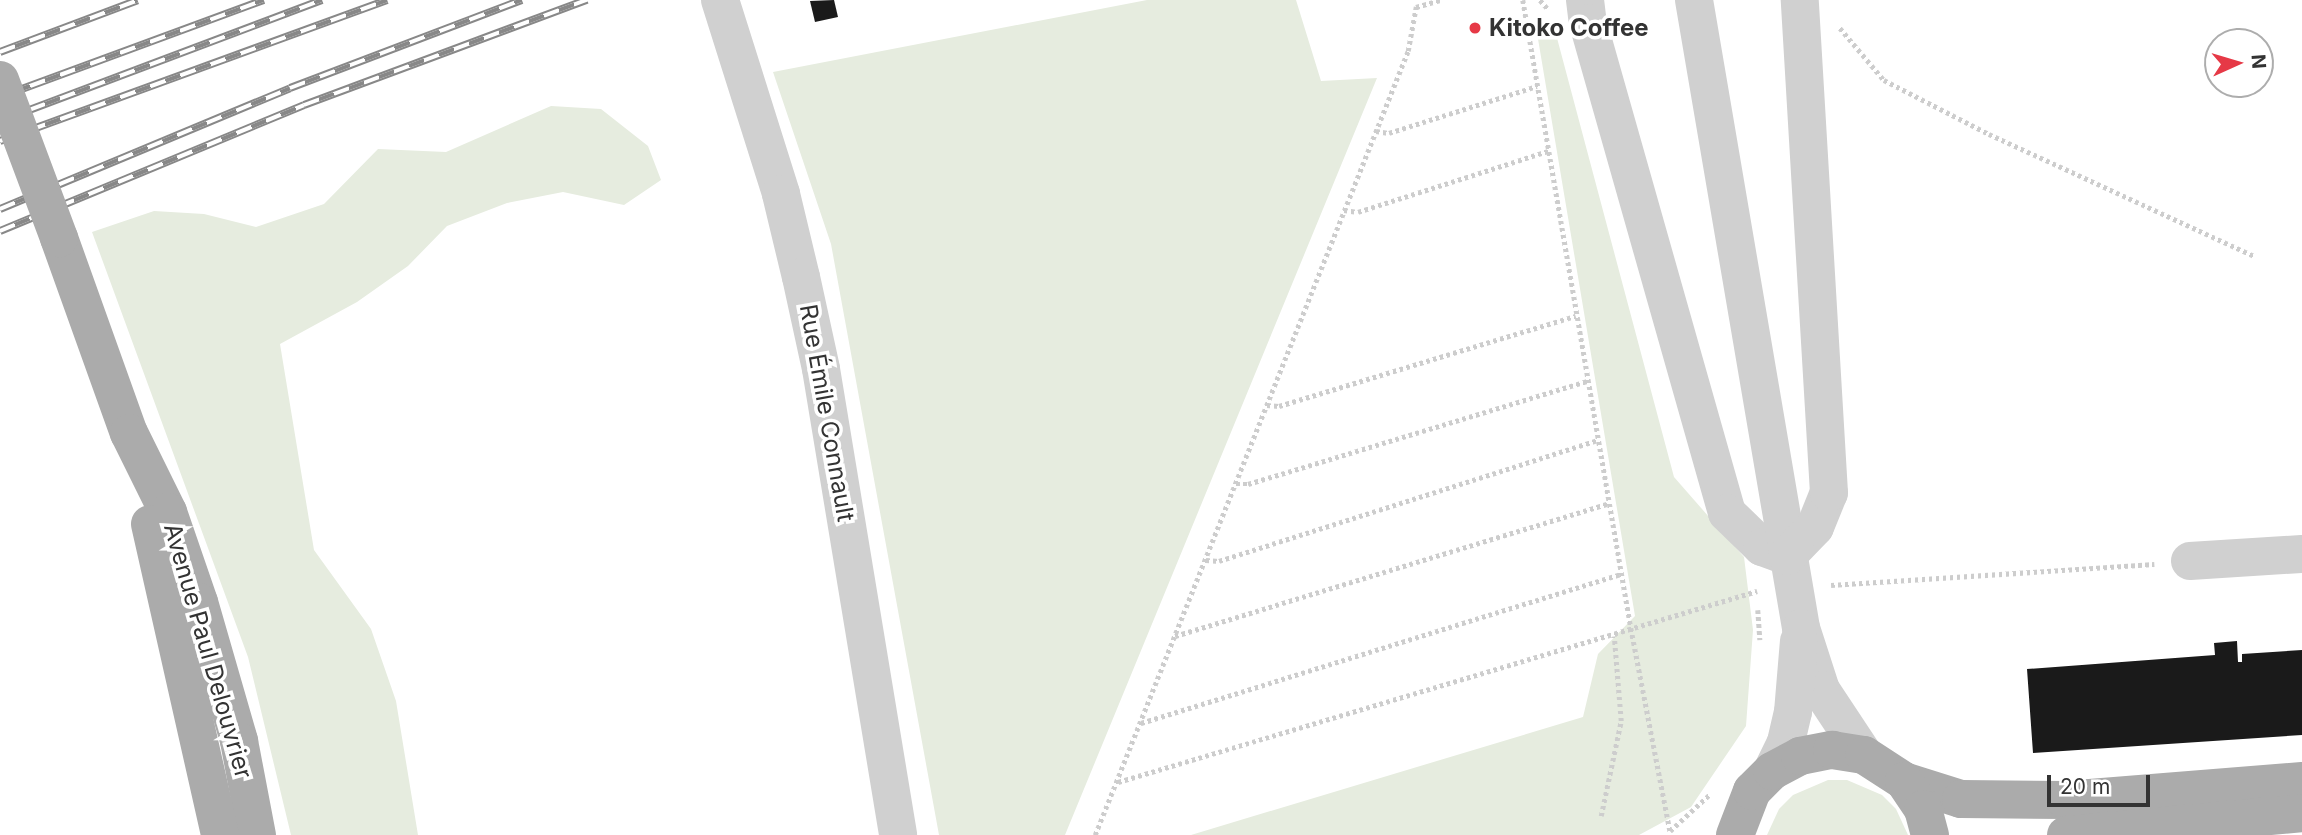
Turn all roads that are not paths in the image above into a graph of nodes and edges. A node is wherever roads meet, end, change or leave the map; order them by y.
1 (719, 0) edge
2 (1585, 0) edge
3 (1694, 0) edge
4 (1800, 0) edge
5 (0, 80) edge
6 (130, 433) junction
7 (2302, 554) edge
8 (1787, 556) junction
9 (2190, 561) road end
10 (1801, 628) junction
11 (1864, 755) junction
12 (1772, 771) junction
13 (1904, 781) junction
14 (2302, 781) edge
15 (2302, 813) edge
16 (1731, 829) edge
17 (220, 835) edge
18 (257, 835) edge
19 (898, 835) edge
20 (1930, 835) edge
21 (2066, 835) edge

1 - 19 street, Rue Émile Connault
2 - 8 street
3 - 8 street
4 - 8 street
5 - 6 main road, Avenue Paul Delouvrier, bridge
6 - 17 main road, Avenue Paul Delouvrier
6 - 18 main road, Avenue Paul Delouvrier
7 - 9 street
8 - 10 street
10 - 11 street
10 - 12 street
11 - 12 main road
11 - 13 main road
12 - 16 main road
13 - 14 main road
13 - 20 main road
15 - 21 main road

